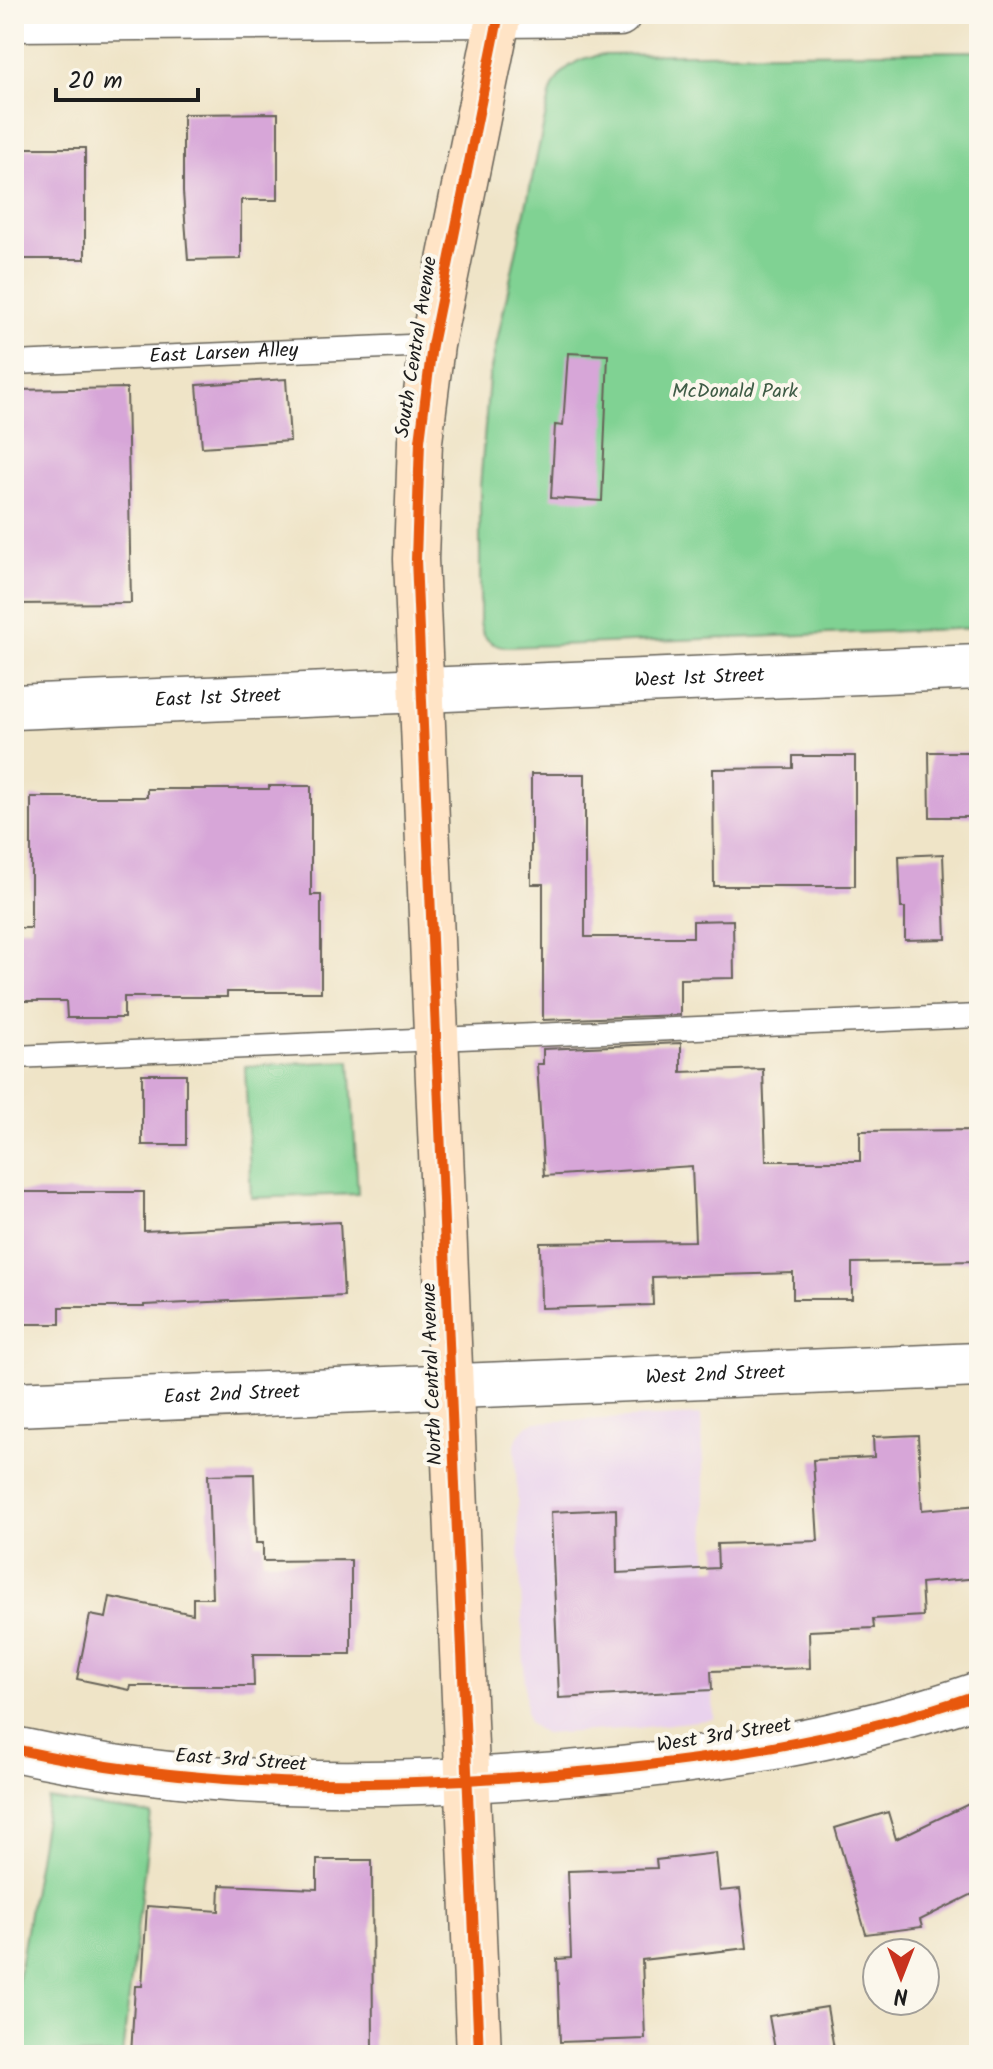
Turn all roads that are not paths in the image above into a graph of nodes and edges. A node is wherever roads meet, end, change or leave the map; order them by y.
1 (619, 14) edge
2 (499, 15) edge
3 (14, 19) edge
4 (432, 345) junction
5 (14, 363) edge
6 (979, 667) edge
7 (421, 691) junction
8 (14, 707) edge
9 (979, 1016) edge
10 (436, 1038) junction
11 (14, 1057) edge
12 (979, 1365) edge
13 (451, 1385) junction
14 (14, 1404) edge
15 (979, 1694) edge
16 (14, 1749) edge
17 (468, 1780) junction
18 (479, 2055) edge

1 - 2 street
2 - 3 street
2 - 4 street, South Central Avenue
4 - 5 lane, East Larsen Alley
4 - 7 street, South Central Avenue
6 - 7 street, West 1st Street
7 - 8 street, East 1st Street
7 - 10 street, North Central Avenue
9 - 10 lane
10 - 11 lane
10 - 13 street, North Central Avenue
12 - 13 street, West 2nd Street
13 - 14 street, East 2nd Street
13 - 17 street, North Central Avenue
15 - 17 street, West 3rd Street
16 - 17 street, East 3rd Street
17 - 18 street, North Central Avenue

